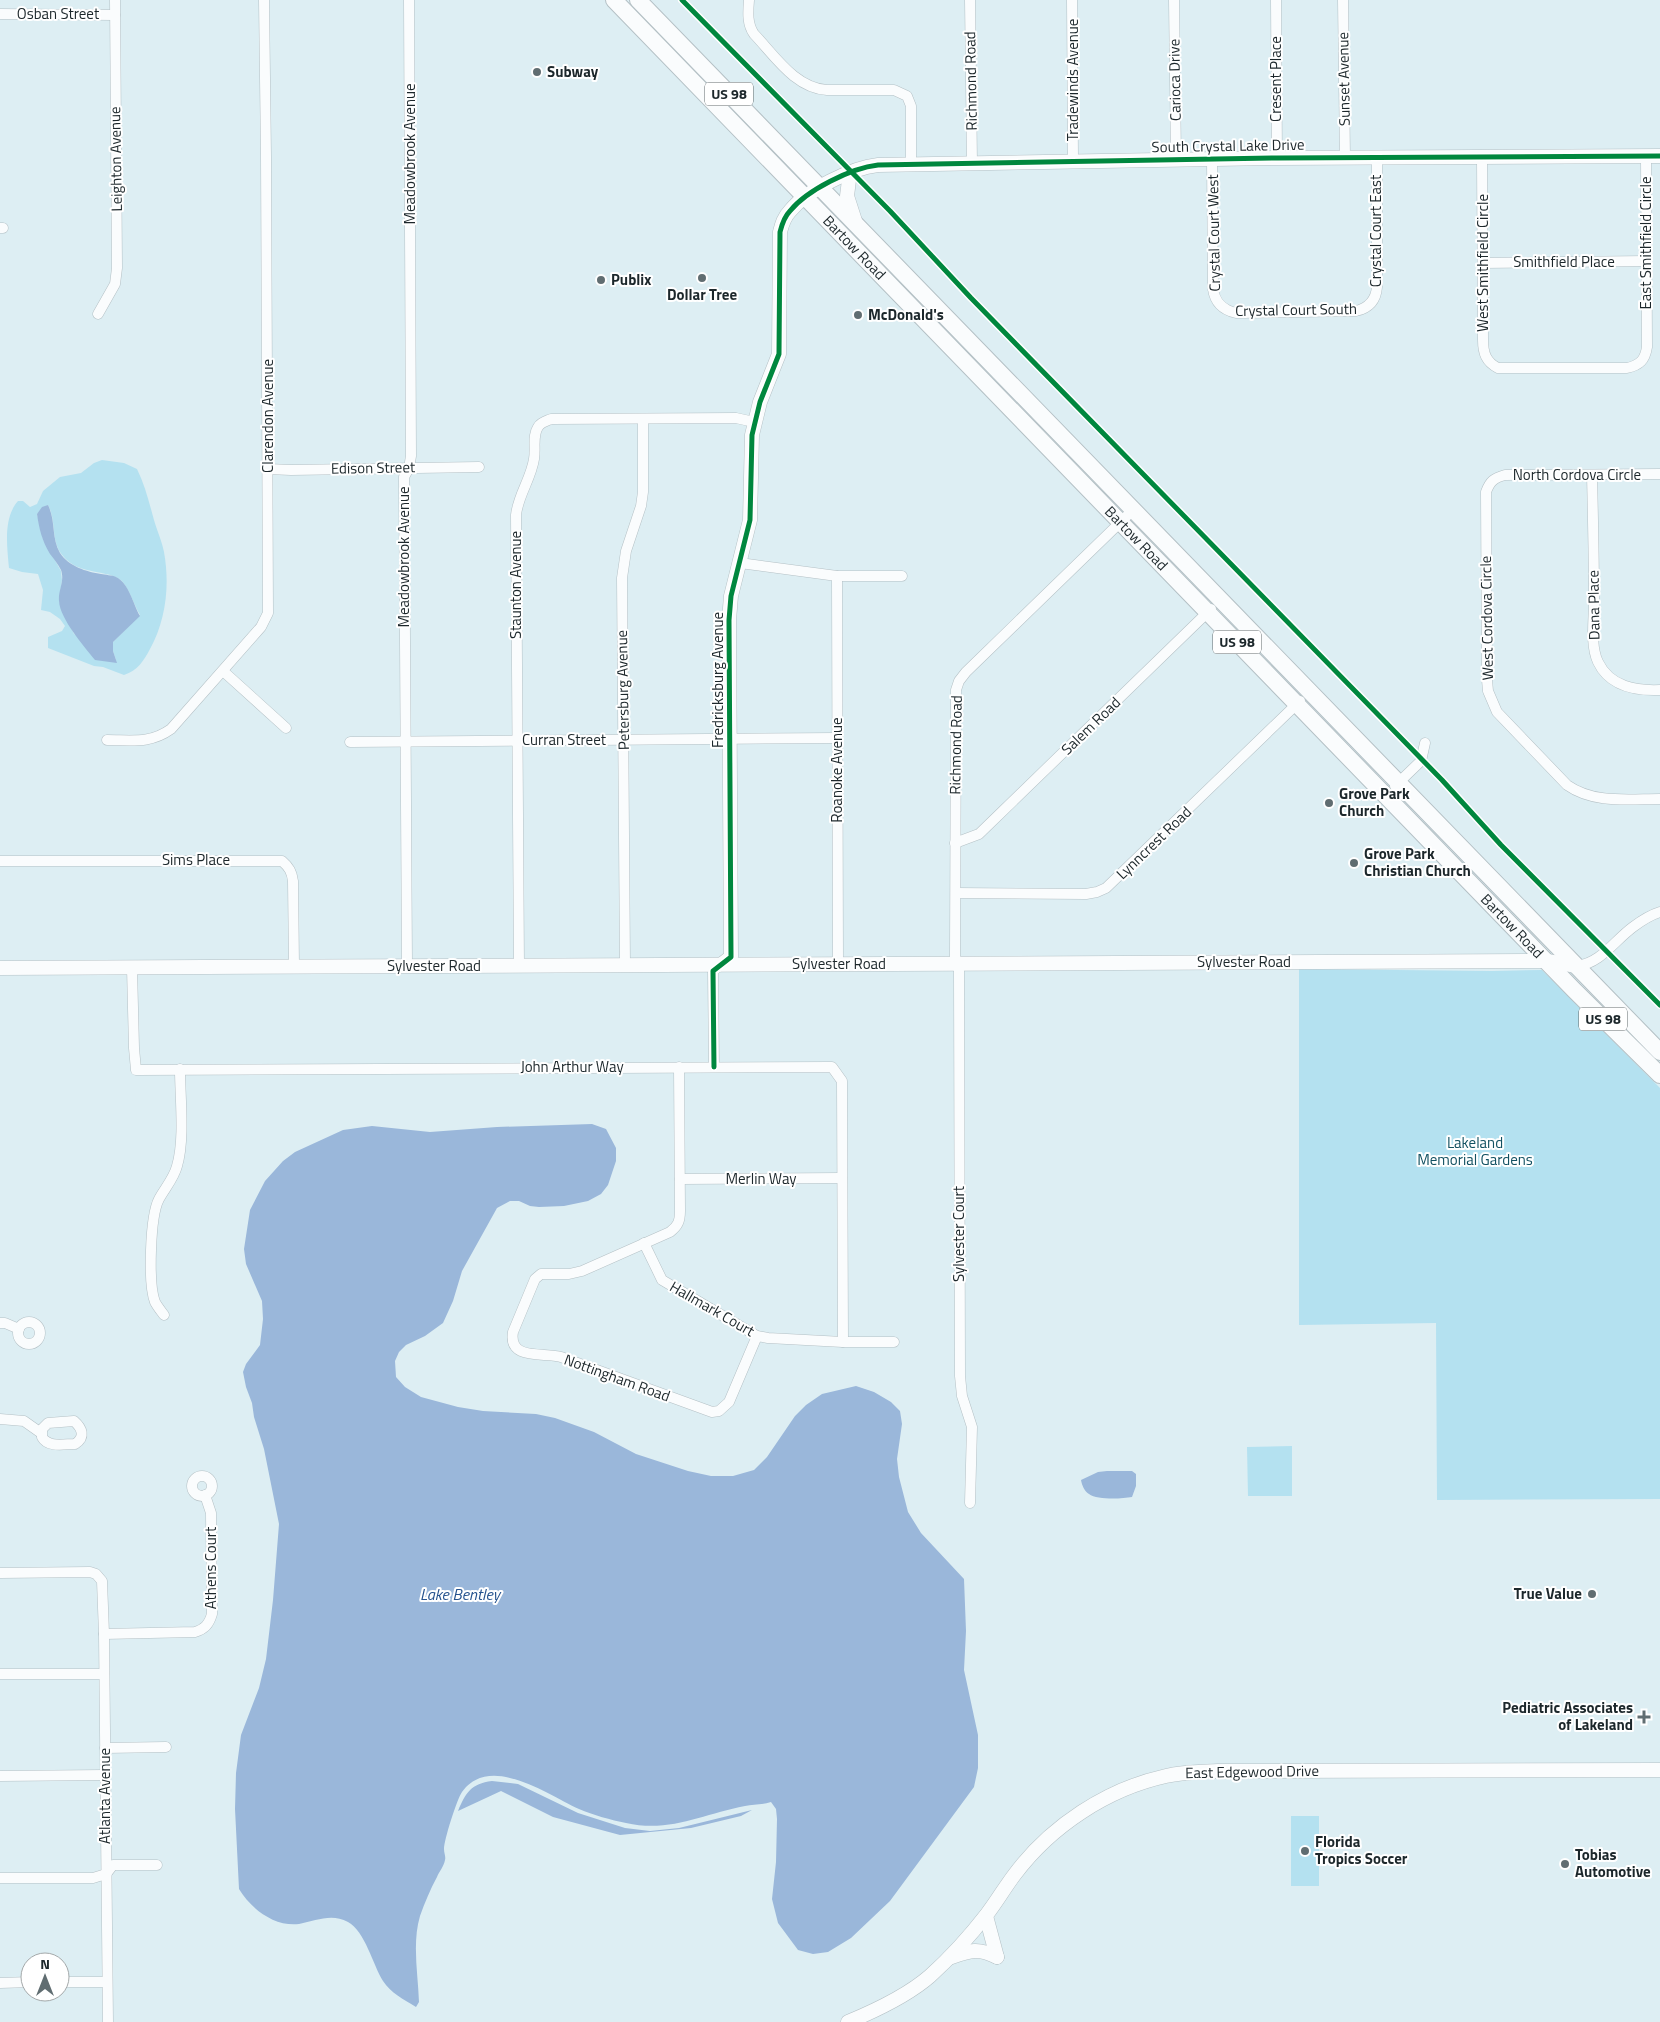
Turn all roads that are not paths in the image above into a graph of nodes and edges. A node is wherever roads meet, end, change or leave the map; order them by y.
1 (115, 0) edge
2 (264, 0) edge
3 (409, 0) edge
4 (614, 0) edge
5 (638, 0) edge
6 (749, 0) edge
7 (970, 0) edge
8 (1072, 0) edge
9 (1174, 0) edge
10 (1276, 0) edge
11 (1343, 0) edge
12 (0, 14) edge
13 (115, 15) junction
14 (685, 73) junction
15 (743, 108) junction
16 (1646, 156) junction
17 (1660, 156) edge
18 (1277, 158) junction
19 (1345, 158) junction
20 (1377, 158) junction
21 (1482, 158) junction
22 (1176, 159) junction
23 (1212, 159) junction
24 (1073, 160) junction
25 (972, 163) junction
26 (911, 164) junction
27 (850, 172) junction
28 (820, 188) junction
29 (805, 197) junction
30 (856, 224) junction
31 (1646, 261) junction
32 (1483, 263) junction
33 (1372, 303) joint
34 (1220, 305) joint
35 (98, 314) dead end
36 (1492, 365) joint
37 (642, 418) junction
38 (754, 422) junction
39 (479, 467) dead end
40 (268, 468) junction
41 (409, 468) junction
42 (1660, 474) edge
43 (1592, 475) junction
44 (1494, 478) joint
45 (1133, 510) junction
46 (1120, 522) junction
47 (740, 563) junction
48 (837, 576) junction
49 (902, 576) dead end
50 (1220, 600) junction
51 (1208, 612) junction
52 (223, 670) junction
53 (1660, 690) edge
54 (1309, 692) junction
55 (1298, 704) junction
56 (286, 728) dead end
57 (837, 738) junction
58 (730, 739) junction
59 (107, 740) dead end
60 (517, 740) junction
61 (624, 740) junction
62 (405, 741) junction
63 (350, 742) dead end
64 (1425, 744) dead end
65 (1399, 783) junction
66 (1386, 795) junction
67 (1660, 799) edge
68 (955, 843) junction
69 (0, 861) edge
70 (956, 893) junction
71 (1660, 912) edge
72 (1547, 961) junction
73 (957, 963) junction
74 (722, 964) junction
75 (838, 964) junction
76 (625, 965) junction
77 (294, 966) junction
78 (407, 966) junction
79 (518, 966) junction
80 (1576, 966) junction
81 (0, 968) edge
82 (132, 968) junction
83 (1660, 1052) edge
84 (679, 1067) junction
85 (714, 1067) junction
86 (180, 1070) junction
87 (1660, 1075) edge
88 (842, 1178) junction
89 (680, 1179) junction
90 (644, 1243) junction
91 (164, 1315) dead end
92 (0, 1323) edge
93 (19, 1329) dead end
94 (757, 1336) junction
95 (843, 1342) junction
96 (894, 1342) dead end
97 (0, 1419) edge
98 (41, 1433) dead end
99 (206, 1495) dead end
100 (970, 1503) dead end
101 (0, 1573) edge
102 (104, 1634) junction
103 (0, 1674) edge
104 (104, 1674) junction
105 (166, 1747) dead end
106 (105, 1748) junction
107 (1660, 1770) edge
108 (105, 1775) junction
109 (0, 1776) edge
110 (157, 1865) dead end
111 (106, 1874) junction
112 (0, 1878) edge
113 (986, 1916) junction
114 (949, 1958) junction
115 (20, 1982) edge
116 (70, 1982) edge
117 (106, 1982) junction
118 (0, 1983) edge
119 (874, 2017) edge
120 (108, 2022) edge
121 (848, 2022) edge

1 - 13 street, Leighton Avenue
2 - 40 street, Clarendon Avenue
3 - 41 street, Meadowbrook Avenue
4 - 14 main road, Bartow Road / US 98
5 - 15 main road, Bartow Road / US 98
6 - 26 street
7 - 25 street, Richmond Road
8 - 24 street, Tradewinds Avenue
9 - 22 street, Carioca Drive
10 - 18 street, Cresent Place
11 - 19 street, Sunset Avenue
12 - 13 street, Osban Street
13 - 35 street, Leighton Avenue
14 - 15 main road
14 - 29 main road, Bartow Road / US 98
15 - 28 main road, Bartow Road / US 98
16 - 17 street, South Crystal Lake Drive
16 - 21 street, South Crystal Lake Drive
16 - 31 street, East Smithfield Circle
18 - 19 street, South Crystal Lake Drive
18 - 23 street, South Crystal Lake Drive
19 - 20 street, South Crystal Lake Drive
20 - 21 street, South Crystal Lake Drive
20 - 33 street, Crystal Court East
21 - 32 street, West Smithfield Circle
22 - 23 street, South Crystal Lake Drive
22 - 24 street, South Crystal Lake Drive
23 - 34 street, Crystal Court West
24 - 25 street, South Crystal Lake Drive
25 - 26 street, South Crystal Lake Drive
26 - 27 street, South Crystal Lake Drive
27 - 28 street, South Crystal Lake Drive
27 - 30 street
28 - 29 street, South Crystal Lake Drive
28 - 30 main road, Bartow Road / US 98
29 - 38 street, Fredricksburg Avenue
29 - 46 main road, Bartow Road / US 98
30 - 45 main road, Bartow Road / US 98
31 - 32 street, Smithfield Place
31 - 36 street, East Smithfield Circle
32 - 36 street, West Smithfield Circle
33 - 34 street, Crystal Court South
37 - 38 street, Staunton Avenue
37 - 60 street, Staunton Avenue
37 - 61 street, Petersburg Avenue
38 - 47 street, Fredricksburg Avenue
39 - 41 street, Edison Street
40 - 41 street, Edison Street
40 - 52 street, Clarendon Avenue
41 - 62 street, Meadowbrook Avenue
42 - 43 street, North Cordova Circle
43 - 44 street, North Cordova Circle
43 - 53 street, Dana Place
44 - 67 street, West Cordova Circle
45 - 46 street, Richmond Road
45 - 50 main road, Bartow Road / US 98
46 - 51 main road, Bartow Road / US 98
46 - 68 street, Richmond Road
47 - 48 street
47 - 58 street, Fredricksburg Avenue
48 - 49 street
48 - 57 street, Roanoke Avenue
50 - 51 street, Salem Road
50 - 54 main road, Bartow Road / US 98
51 - 55 main road, Bartow Road / US 98
51 - 68 street, Salem Road
52 - 56 street
52 - 59 street, Clarendon Avenue
54 - 55 street, Lynncrest Road
54 - 65 main road, Bartow Road / US 98
55 - 66 main road, Bartow Road / US 98
55 - 70 street, Lynncrest Road
57 - 58 street, Curran Street
57 - 75 street, Roanoke Avenue
58 - 61 street, Curran Street
58 - 74 street, Fredricksburg Avenue
60 - 61 street, Curran Street
60 - 62 street, Curran Street
60 - 79 street, Staunton Avenue
61 - 76 street, Petersburg Avenue
62 - 63 street, Curran Street
62 - 78 street, Meadowbrook Avenue
64 - 65 street
65 - 66 street
65 - 80 main road, Bartow Road / US 98
66 - 72 main road, Bartow Road / US 98
68 - 70 street, Richmond Road
69 - 77 street, Sims Place
70 - 73 street, Richmond Road
71 - 80 street
72 - 73 street, Sylvester Road
72 - 80 street, Sylvester Road
72 - 87 main road, Bartow Road / US 98
73 - 75 street, Sylvester Road
73 - 100 street, Sylvester Court
74 - 75 street, Sylvester Road
74 - 76 street, Sylvester Road
74 - 85 street
76 - 79 street, Sylvester Road
77 - 78 street, Sylvester Road
77 - 82 street, Sylvester Road
78 - 79 street, Sylvester Road
80 - 83 main road, Bartow Road / US 98
81 - 82 street, Sylvester Road
82 - 86 street, John Arthur Way
84 - 85 street, John Arthur Way
84 - 86 street, John Arthur Way
84 - 89 street, Nottingham Road
85 - 88 street, John Arthur Way
86 - 91 street
88 - 89 street, Merlin Way
88 - 95 street, John Arthur Way
89 - 90 street, Nottingham Road
90 - 94 street, Hallmark Court
90 - 94 street, Nottingham Road
92 - 93 street
94 - 95 street, Hallmark Court
95 - 96 street, Hallmark Court
97 - 98 street
99 - 102 street, Athens Court
101 - 102 street, Atlanta Avenue
102 - 104 street, Atlanta Avenue
103 - 104 street
104 - 106 street, Atlanta Avenue
105 - 106 street
106 - 108 street, Atlanta Avenue
107 - 113 street, East Edgewood Drive
108 - 109 street
108 - 111 street, Atlanta Avenue
110 - 111 street
111 - 112 street
111 - 117 street, Atlanta Avenue
113 - 114 street, East Edgewood Drive
113 - 114 street
114 - 119 street, East Edgewood Drive
115 - 118 street
116 - 117 street
117 - 120 street, Atlanta Avenue
119 - 121 street, East Edgewood Drive

